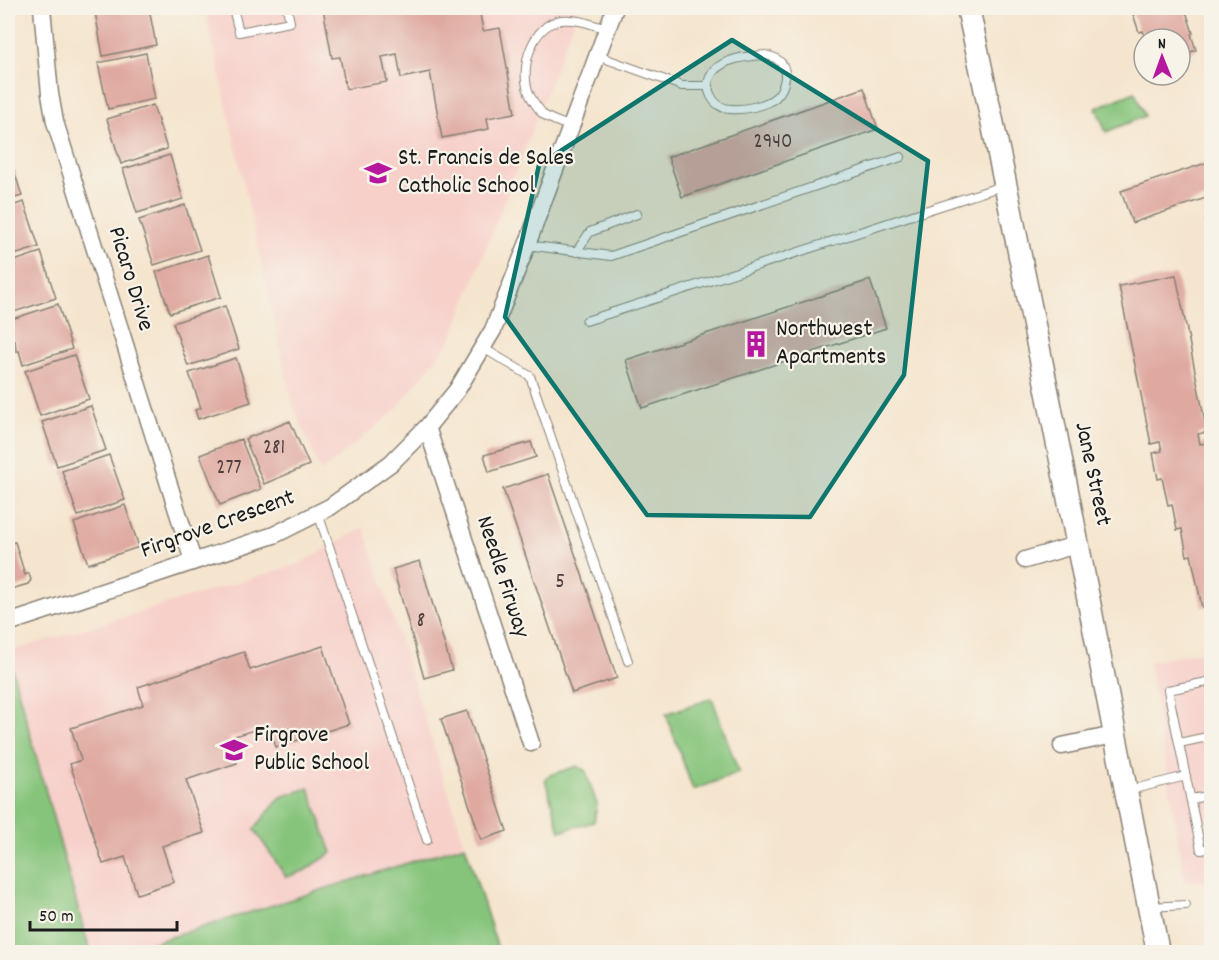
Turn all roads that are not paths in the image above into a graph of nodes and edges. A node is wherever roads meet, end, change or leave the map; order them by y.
1 (42, 8) edge
2 (233, 8) edge
3 (287, 8) edge
4 (615, 8) edge
5 (968, 8) edge
6 (607, 29) junction
7 (598, 56) junction
8 (709, 86) junction
9 (571, 127) junction
10 (901, 157) dead end
11 (1007, 185) junction
12 (637, 214) dead end
13 (527, 245) junction
14 (576, 252) junction
15 (586, 321) dead end
16 (483, 348) junction
17 (427, 427) junction
18 (318, 513) junction
19 (1079, 544) junction
20 (1025, 560) dead end
21 (193, 561) junction
22 (8, 623) edge
23 (628, 661) dead end
24 (1212, 681) edge
25 (1114, 735) junction
26 (1212, 736) edge
27 (531, 743) dead end
28 (1179, 743) junction
29 (1062, 746) dead end
30 (1186, 776) junction
31 (1126, 791) junction
32 (1212, 795) edge
33 (1191, 799) junction
34 (427, 840) dead end
35 (1212, 848) edge
36 (1186, 905) dead end
37 (1149, 907) junction
38 (1158, 952) edge

1 - 21 street, Picaro Drive
2 - 3 lane
4 - 6 street, Firgrove Crescent
5 - 11 main road, Jane Street
6 - 7 street, Firgrove Crescent
6 - 9 lane
7 - 8 lane
7 - 9 street, Firgrove Crescent
8 - 8 lane
9 - 13 street, Firgrove Crescent
10 - 14 lane
11 - 15 lane
11 - 19 main road, Jane Street
12 - 14 lane
13 - 14 lane
13 - 16 street, Firgrove Crescent
16 - 17 street, Firgrove Crescent
16 - 23 lane
17 - 18 street, Firgrove Crescent
17 - 27 street, Needle Firway
18 - 21 street, Firgrove Crescent
18 - 34 lane
19 - 20 street
19 - 25 main road, Jane Street
21 - 22 street, Firgrove Crescent
24 - 28 lane
25 - 29 street
25 - 31 main road, Jane Street
26 - 28 lane
28 - 30 lane
30 - 31 lane
30 - 33 lane
31 - 37 main road, Jane Street
32 - 33 lane
33 - 35 lane
36 - 37 lane
37 - 38 main road, Jane Street

